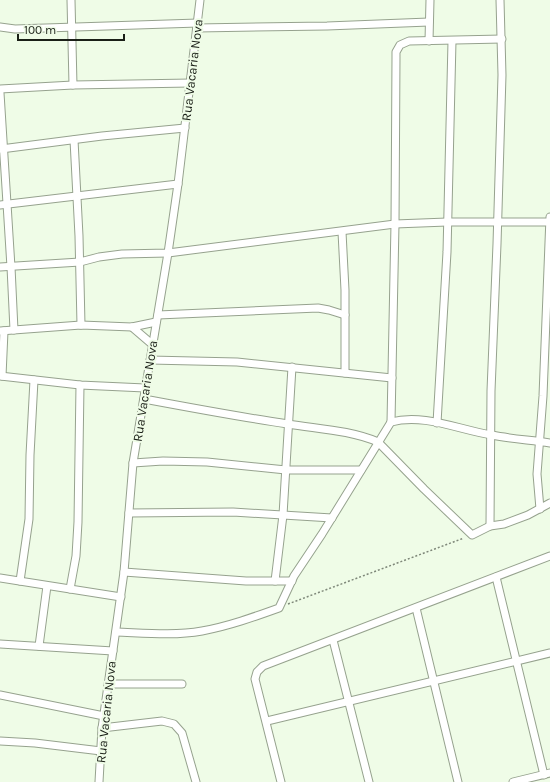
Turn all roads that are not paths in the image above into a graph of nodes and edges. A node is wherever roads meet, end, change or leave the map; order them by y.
1 (72, 0) edge
2 (200, 0) edge
3 (430, 0) edge
4 (500, 0) edge
5 (429, 22) junction
6 (198, 25) junction
7 (0, 27) edge
8 (72, 28) junction
9 (502, 39) junction
10 (429, 40) junction
11 (452, 41) junction
12 (191, 83) junction
13 (73, 85) junction
14 (0, 89) edge
15 (0, 93) edge
16 (1, 111) edge
17 (185, 128) junction
18 (74, 140) junction
19 (2, 149) edge
20 (178, 184) junction
21 (77, 196) junction
22 (4, 204) edge
23 (550, 217) edge
24 (447, 222) junction
25 (498, 222) junction
26 (550, 222) edge
27 (395, 224) junction
28 (342, 232) junction
29 (168, 253) junction
30 (80, 262) junction
31 (0, 267) edge
32 (12, 267) junction
33 (344, 315) junction
34 (157, 318) junction
35 (81, 325) junction
36 (132, 327) junction
37 (14, 330) junction
38 (2, 331) edge
39 (153, 345) junction
40 (150, 360) junction
41 (292, 367) junction
42 (345, 374) junction
43 (1, 376) edge
44 (392, 378) junction
45 (34, 380) junction
46 (80, 384) junction
47 (145, 388) junction
48 (144, 399) junction
49 (391, 422) junction
50 (437, 423) junction
51 (289, 424) junction
52 (491, 435) junction
53 (378, 442) junction
54 (539, 442) junction
55 (550, 443) edge
56 (133, 463) junction
57 (286, 470) junction
58 (361, 470) junction
59 (550, 503) edge
60 (540, 509) junction
61 (129, 513) junction
62 (283, 515) junction
63 (332, 518) junction
64 (490, 526) junction
65 (550, 556) edge
66 (124, 572) junction
67 (496, 577) junction
68 (0, 578) edge
69 (275, 581) junction
70 (292, 581) junction
71 (20, 582) junction
72 (47, 586) junction
73 (70, 589) junction
74 (121, 597) junction
75 (416, 608) junction
76 (116, 632) junction
77 (333, 640) junction
78 (0, 644) edge
79 (39, 646) junction
80 (113, 651) junction
81 (550, 653) edge
82 (516, 661) junction
83 (434, 681) junction
84 (108, 684) junction
85 (182, 684) dead end
86 (0, 695) edge
87 (349, 702) junction
88 (104, 716) junction
89 (266, 721) junction
90 (102, 728) junction
91 (0, 741) edge
92 (101, 751) junction
93 (547, 774) edge
94 (99, 782) edge
95 (196, 782) edge
96 (281, 782) edge
97 (369, 782) edge
98 (458, 782) edge
99 (512, 782) edge

1 - 8 street
2 - 6 street, Rua Vacaria Nova
3 - 5 street
4 - 9 street
5 - 6 street
5 - 10 street
6 - 8 street
6 - 12 street, Rua Vacaria Nova
7 - 8 street
8 - 13 street
9 - 11 street
9 - 25 street
10 - 11 street
10 - 27 street
11 - 24 street
12 - 13 street
12 - 17 street, Rua Vacaria Nova
13 - 14 street
15 - 16 street
16 - 19 street
17 - 18 street
17 - 20 street, Rua Vacaria Nova
18 - 19 street
18 - 21 street
19 - 22 street
20 - 21 street
20 - 29 street, Rua Vacaria Nova
21 - 22 street
21 - 30 street
22 - 32 street
23 - 26 street
24 - 25 street
24 - 27 street
24 - 50 street
25 - 26 street
25 - 52 street
26 - 54 street
27 - 28 street
27 - 44 street
28 - 29 street
28 - 33 street
29 - 30 street
29 - 34 street, Rua Vacaria Nova
30 - 32 street
30 - 35 street
31 - 32 street
32 - 37 street
33 - 34 street
33 - 42 street
34 - 36 street
34 - 39 street, Rua Vacaria Nova
35 - 36 street
35 - 37 street
36 - 39 street
37 - 38 street
38 - 43 street
39 - 40 street, Rua Vacaria Nova
40 - 41 street
40 - 47 street, Rua Vacaria Nova
41 - 42 street
41 - 51 street
42 - 44 street
43 - 45 street
44 - 49 street
45 - 46 street
45 - 71 street
46 - 47 street
46 - 73 street
47 - 48 street, Rua Vacaria Nova
48 - 51 street
48 - 56 street, Rua Vacaria Nova
49 - 50 street
49 - 53 street
50 - 52 street
51 - 53 street
51 - 57 street
52 - 54 street
52 - 64 street
53 - 58 street
53 - 64 street
54 - 55 street
54 - 60 street
56 - 57 street
56 - 61 street, Rua Vacaria Nova
57 - 58 street
57 - 62 street
58 - 63 street
59 - 60 street
60 - 64 street
61 - 62 street
61 - 66 street, Rua Vacaria Nova
62 - 63 street
62 - 69 street
63 - 70 street
65 - 67 street
66 - 69 street
66 - 74 street, Rua Vacaria Nova
67 - 75 street
67 - 82 street
68 - 71 street
69 - 70 street
70 - 76 street
71 - 72 street
72 - 73 street
72 - 79 street
73 - 74 street
74 - 76 street, Rua Vacaria Nova
75 - 77 street
75 - 83 street
76 - 80 street, Rua Vacaria Nova
77 - 87 street
77 - 89 street
78 - 79 street
79 - 80 street
80 - 84 street, Rua Vacaria Nova
81 - 82 street
82 - 83 street
82 - 93 street
83 - 87 street
83 - 98 street
84 - 85 street
84 - 88 street, Rua Vacaria Nova
86 - 88 street
87 - 89 street
87 - 97 street
88 - 90 street, Rua Vacaria Nova
89 - 96 street
90 - 92 street, Rua Vacaria Nova
90 - 95 street
91 - 92 street
92 - 94 street, Rua Vacaria Nova
93 - 99 street

